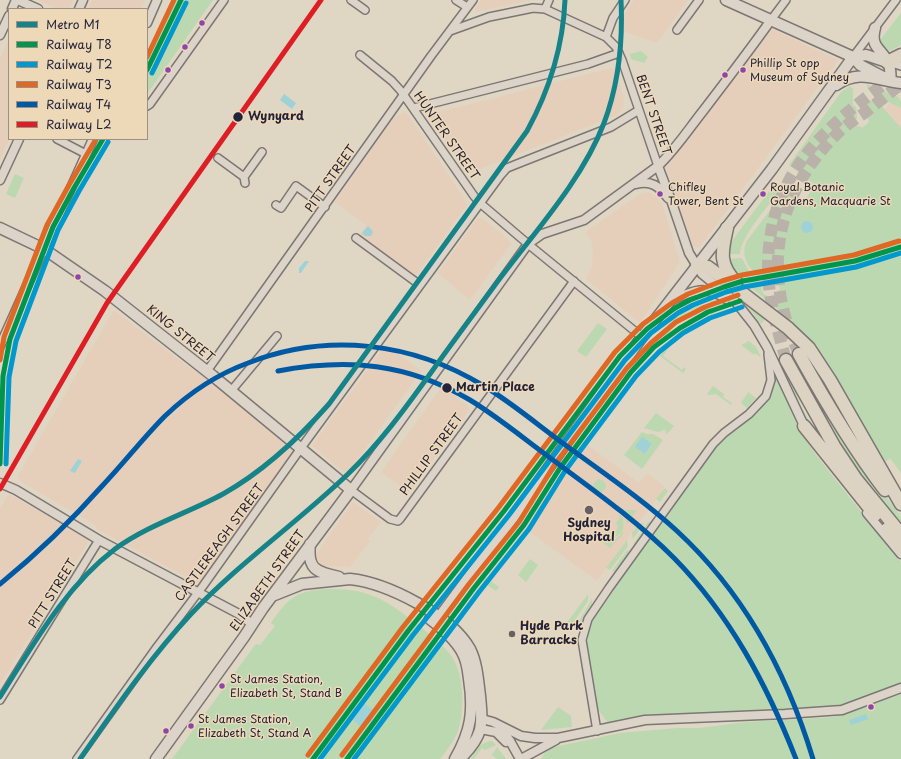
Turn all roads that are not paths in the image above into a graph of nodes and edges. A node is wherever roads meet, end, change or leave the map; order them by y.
1 (17, 0) edge
2 (157, 0) edge
3 (224, 0) edge
4 (351, 0) edge
5 (456, 0) edge
6 (473, 0) edge
7 (550, 0) edge
8 (625, 0) edge
9 (699, 0) edge
10 (726, 0) edge
11 (786, 0) edge
12 (896, 0) edge
13 (467, 7) junction
14 (36, 8) edge
15 (365, 10) dead end
16 (545, 10) junction
17 (8, 18) edge
18 (771, 20) junction
19 (148, 21) edge
20 (875, 28) junction
21 (677, 30) dead end
22 (450, 31) junction
23 (0, 35) edge
24 (606, 37) junction
25 (619, 53) junction
26 (360, 55) dead end
27 (901, 55) edge
28 (853, 57) junction
29 (887, 62) junction
30 (901, 66) edge
31 (896, 82) edge
32 (831, 89) junction
33 (901, 90) edge
34 (404, 95) junction
35 (148, 105) edge
36 (414, 108) junction
37 (639, 110) junction
38 (19, 140) edge
39 (59, 140) edge
40 (93, 140) edge
41 (262, 152) dead end
42 (86, 154) junction
43 (218, 158) dead end
44 (658, 166) junction
45 (0, 180) edge
46 (631, 186) junction
47 (480, 203) junction
48 (672, 204) junction
49 (276, 205) dead end
50 (325, 207) junction
51 (0, 228) edge
52 (727, 228) junction
53 (356, 238) dead end
54 (528, 244) junction
55 (44, 249) junction
56 (697, 266) junction
57 (574, 281) junction
58 (420, 285) junction
59 (670, 301) junction
60 (761, 307) junction
61 (747, 315) junction
62 (277, 336) dead end
63 (642, 337) junction
64 (0, 346) edge
65 (767, 347) junction
66 (800, 354) tunnel mouth
67 (207, 372) junction
68 (232, 391) junction
69 (804, 426) junction
70 (821, 436) junction
71 (301, 448) junction
72 (0, 483) edge
73 (853, 488) junction
74 (351, 490) junction
75 (901, 504) edge
76 (901, 509) edge
77 (390, 519) joint
78 (901, 534) edge
79 (99, 540) junction
80 (901, 542) edge
81 (310, 544) junction
82 (901, 547) edge
83 (901, 554) edge
84 (350, 578) junction
85 (199, 592) junction
86 (272, 596) junction
87 (437, 620) junction
88 (252, 624) junction
89 (901, 688) edge
90 (0, 700) edge
91 (471, 719) junction
92 (495, 723) junction
93 (481, 724) junction
94 (597, 731) junction
95 (525, 737) junction
96 (558, 738) junction
97 (515, 751) junction
98 (77, 759) edge
99 (156, 759) edge
100 (455, 759) edge
101 (460, 759) edge
102 (520, 759) edge

1 - 14 street
2 - 19 street
3 - 35 street
4 - 15 street
5 - 13 street
6 - 13 street, PITT STREET
7 - 16 street
8 - 24 street
9 - 21 street
10 - 18 main road
11 - 18 street
12 - 20 street
13 - 22 street, PITT STREET
16 - 22 street
16 - 24 street, BENT STREET
17 - 23 street
18 - 28 main road
18 - 44 street
20 - 28 street
20 - 29 main road
22 - 34 street, PITT STREET
24 - 25 street, BENT STREET
25 - 36 street
25 - 37 street, BENT STREET
26 - 34 street, HUNTER STREET
27 - 29 highway
28 - 29 main road
28 - 31 main road
28 - 32 main road
29 - 30 street
29 - 31 main road
31 - 32 main road
31 - 33 street
32 - 52 main road
34 - 36 street, HUNTER STREET
34 - 50 street, PITT STREET
36 - 47 street, HUNTER STREET
37 - 44 street, BENT STREET
37 - 47 street, CASTLEREAGH STREET
38 - 45 street
39 - 42 street
40 - 42 street
41 - 43 street
42 - 55 street
44 - 46 street
44 - 48 street, BENT STREET
46 - 48 street
46 - 54 street
47 - 54 street, HUNTER STREET
47 - 58 street, CASTLEREAGH STREET
48 - 56 street, BENT STREET
49 - 50 street
50 - 67 street, PITT STREET
51 - 55 main road, KING STREET
52 - 56 main road
52 - 60 highway
53 - 58 street
54 - 57 street, HUNTER STREET
54 - 74 street, ELIZABETH STREET
55 - 64 street
55 - 67 main road, KING STREET
56 - 59 main road
56 - 60 highway
56 - 61 street, BENT STREET
57 - 63 street, HUNTER STREET
57 - 77 street, PHILLIP STREET
58 - 71 street, CASTLEREAGH STREET
59 - 61 street
59 - 63 main road
60 - 75 highway
61 - 65 street
62 - 68 street
63 - 87 main road
65 - 69 street
65 - 94 street
66 - 76 highway
67 - 68 main road, KING STREET
68 - 71 main road, KING STREET
69 - 73 highway
69 - 83 street
70 - 73 highway
70 - 78 highway
70 - 80 highway
71 - 74 main road, KING STREET
71 - 85 street, CASTLEREAGH STREET
72 - 79 street
73 - 82 highway
74 - 77 street, KING STREET
74 - 81 main road, ELIZABETH STREET
79 - 85 street
79 - 90 street, PITT STREET
81 - 84 main road
81 - 86 main road, ELIZABETH STREET
84 - 86 main road
84 - 87 main road
85 - 88 street
85 - 98 street, CASTLEREAGH STREET
86 - 88 main road, ELIZABETH STREET
87 - 91 main road
87 - 93 main road
88 - 99 main road, ELIZABETH STREET
89 - 94 street
91 - 93 main road
91 - 100 main road
92 - 93 street
92 - 95 street
92 - 97 street
93 - 97 street
93 - 101 main road
94 - 96 street
95 - 96 street
95 - 97 street
96 - 102 street
97 - 102 street

